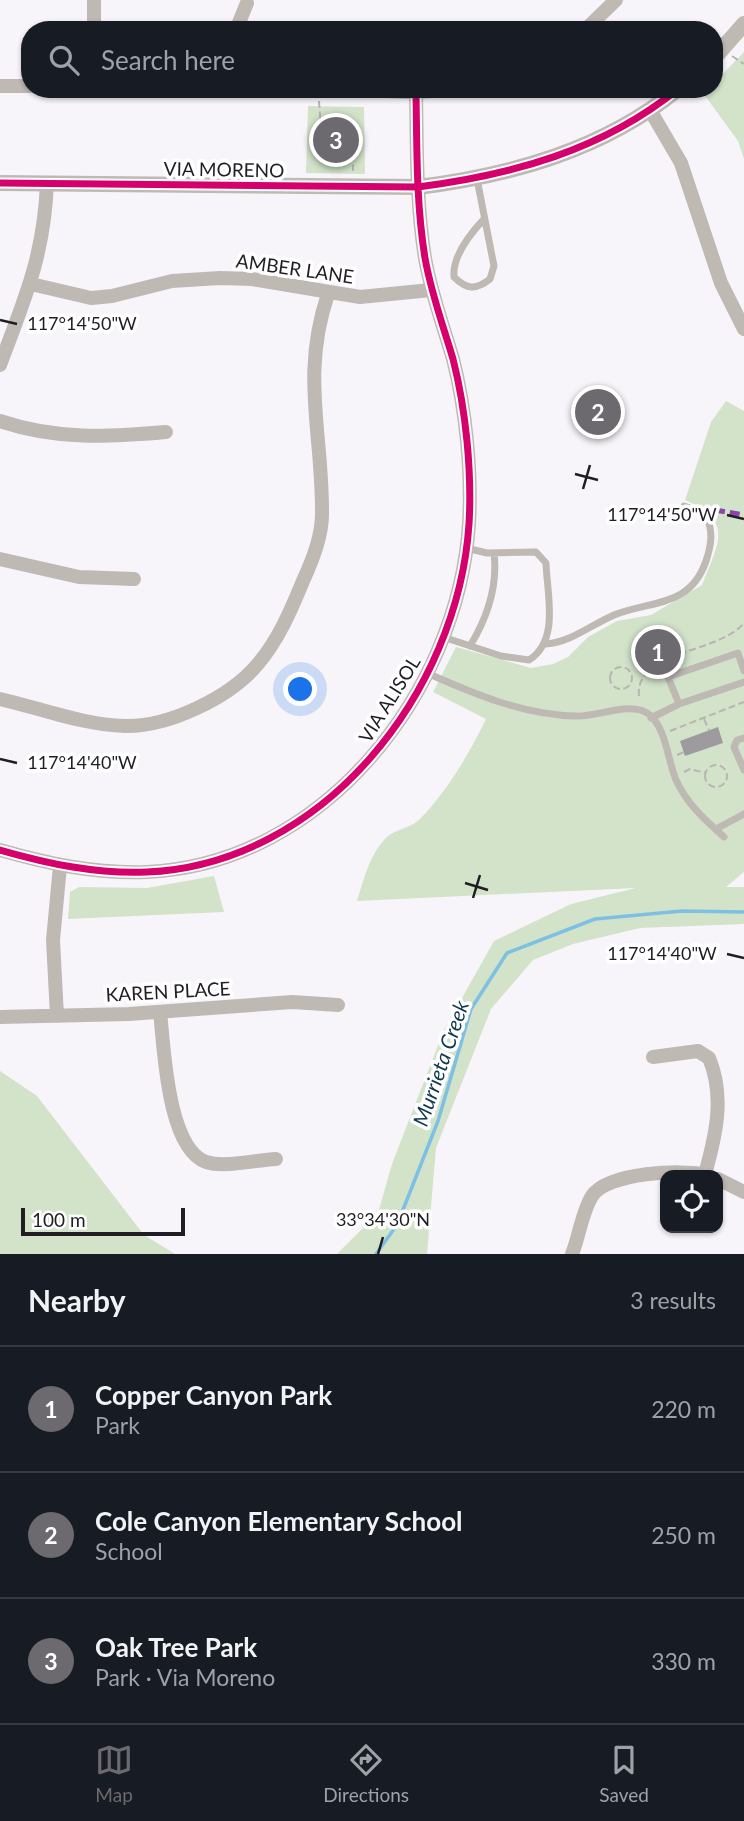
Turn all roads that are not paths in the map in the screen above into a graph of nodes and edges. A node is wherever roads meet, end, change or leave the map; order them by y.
1 (94, 0) edge
2 (617, 0) edge
3 (247, 3) dead end
4 (94, 21) edge
5 (240, 21) edge
6 (595, 21) edge
7 (744, 24) edge
8 (723, 48) edge
9 (0, 86) edge
10 (21, 86) edge
11 (416, 98) edge
12 (666, 98) edge
13 (650, 110) junction
14 (477, 179) junction
15 (0, 183) edge
16 (47, 183) junction
17 (418, 187) junction
18 (484, 219) junction
19 (31, 284) junction
20 (431, 290) junction
21 (328, 294) junction
22 (744, 329) edge
23 (0, 365) edge
24 (0, 421) edge
25 (166, 432) dead end
26 (684, 506) dead end
27 (466, 548) junction
28 (494, 553) junction
29 (0, 559) edge
30 (134, 579) dead end
31 (443, 637) junction
32 (546, 644) junction
33 (470, 646) junction
34 (744, 671) edge
35 (427, 673) junction
36 (744, 682) edge
37 (0, 699) edge
38 (679, 704) junction
39 (651, 718) junction
40 (744, 738) edge
41 (744, 769) edge
42 (744, 814) edge
43 (716, 829) junction
44 (724, 837) dead end
45 (0, 850) edge
46 (60, 866) junction
47 (338, 1005) dead end
48 (160, 1012) junction
49 (57, 1016) junction
50 (0, 1017) edge
51 (653, 1058) dead end
52 (276, 1159) dead end
53 (711, 1170) edge
54 (660, 1174) edge
55 (723, 1182) edge
56 (744, 1192) edge
57 (572, 1254) edge

1 - 4 street
2 - 6 street
3 - 5 street
7 - 8 street
9 - 10 street
11 - 17 street, VIA ALISOL
12 - 13 street, VIA MORENO
13 - 14 street, VIA MORENO
13 - 22 street
14 - 17 street, VIA MORENO
14 - 18 lane
15 - 16 street, VIA MORENO
16 - 17 street, VIA MORENO
16 - 19 street
17 - 20 street, VIA ALISOL
18 - 18 lane
19 - 21 street, AMBER LANE
19 - 23 street
20 - 21 street, AMBER LANE
20 - 27 street, VIA ALISOL
21 - 37 street
24 - 25 street
26 - 32 lane
27 - 28 lane
27 - 31 street, VIA ALISOL
28 - 32 lane
28 - 33 lane
29 - 30 street
31 - 33 lane
31 - 35 street, VIA ALISOL
32 - 33 lane
34 - 38 lane
35 - 39 lane
35 - 46 street, VIA ALISOL
36 - 38 lane
38 - 39 lane
39 - 43 lane
40 - 41 lane
42 - 43 lane
43 - 44 lane
45 - 46 street, VIA ALISOL
46 - 49 street
47 - 48 street, KAREN PLACE
48 - 49 street, KAREN PLACE
48 - 52 street
49 - 50 street, KAREN PLACE
51 - 53 street
54 - 57 street
55 - 56 street

